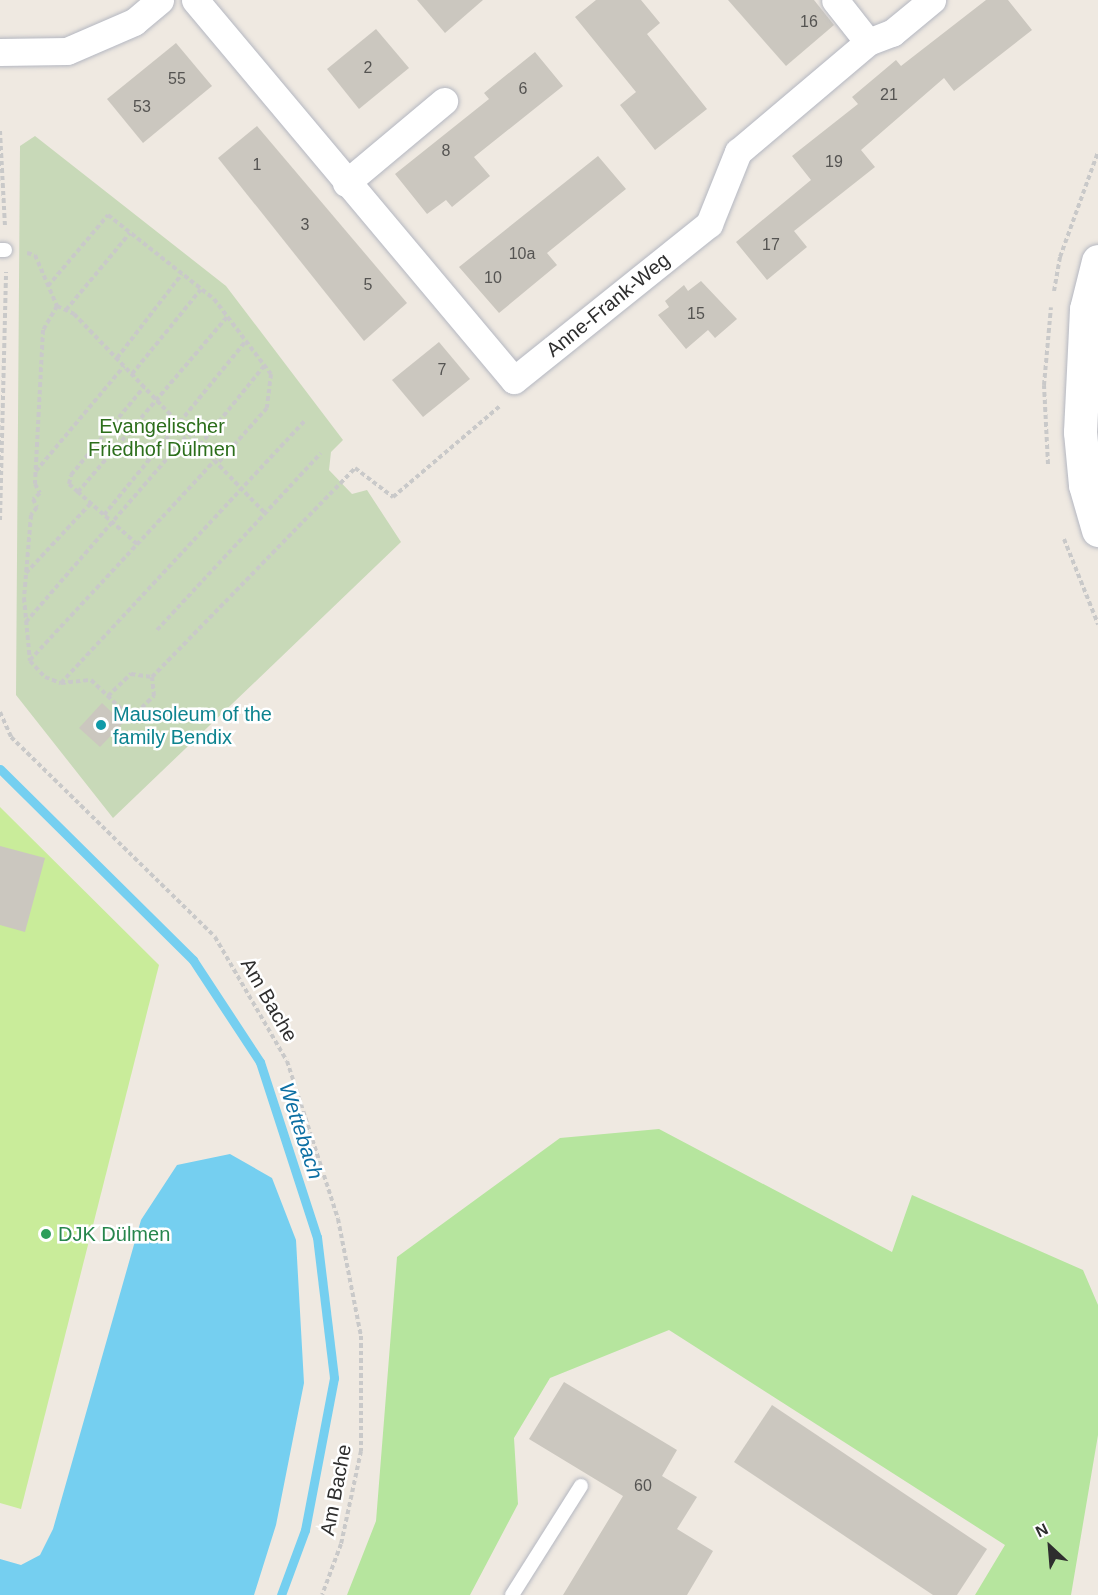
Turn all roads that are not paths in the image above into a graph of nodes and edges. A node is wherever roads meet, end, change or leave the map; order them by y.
1 (160, 0) edge
2 (195, 0) edge
3 (835, 0) edge
4 (932, 0) edge
5 (868, 42) junction
6 (0, 52) edge
7 (444, 101) dead end
8 (346, 183) junction
9 (1098, 261) edge
10 (1098, 530) edge
11 (581, 1486) dead end
12 (512, 1595) edge

1 - 6 street
2 - 8 street
3 - 5 street
4 - 5 street, Anne-Frank-Weg
5 - 8 street, Anne-Frank-Weg
7 - 8 street
9 - 10 street
11 - 12 lane

